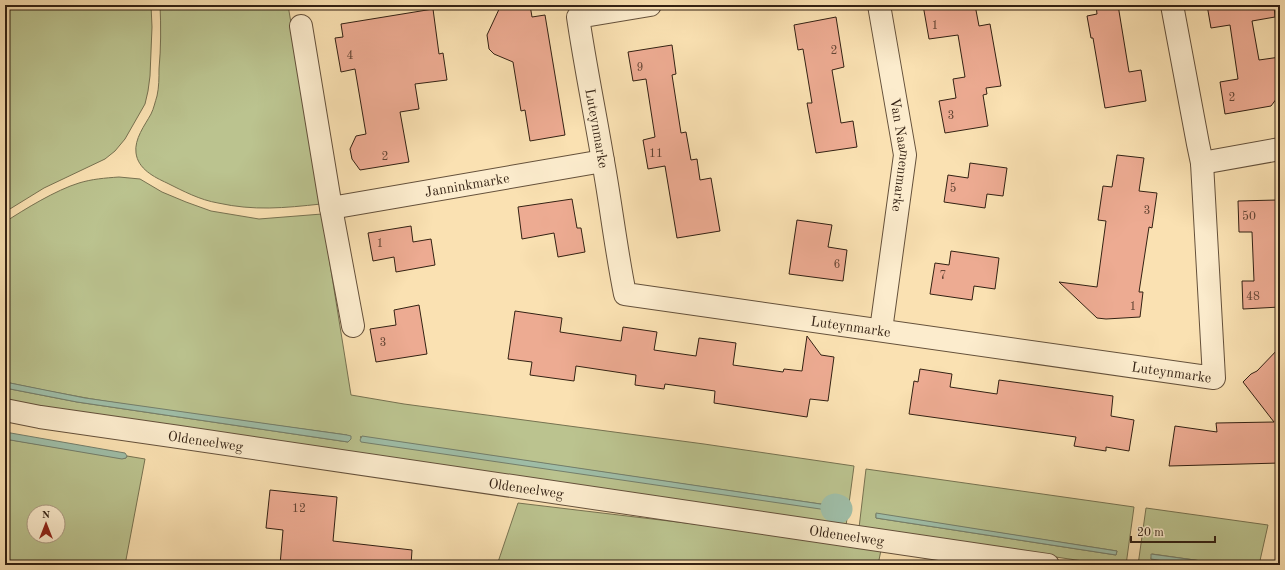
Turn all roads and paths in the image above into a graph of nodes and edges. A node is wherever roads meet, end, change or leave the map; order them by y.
1 (650, 5) edge
2 (879, 5) edge
3 (1172, 5) edge
4 (301, 26) dead end
5 (1280, 150) edge
6 (603, 161) junction
7 (1202, 163) junction
8 (331, 208) junction
9 (353, 326) dead end
10 (881, 330) junction
11 (5, 410) edge
12 (1048, 565) edge

1 - 6 street, Luteynmarke
2 - 10 street, Van Naamenmarke
3 - 7 street, Luteynmarke
4 - 8 street
5 - 7 street
6 - 8 street, Janninkmarke
6 - 10 street, Luteynmarke
7 - 10 street, Luteynmarke
8 - 9 street
11 - 12 street, Oldeneelweg

